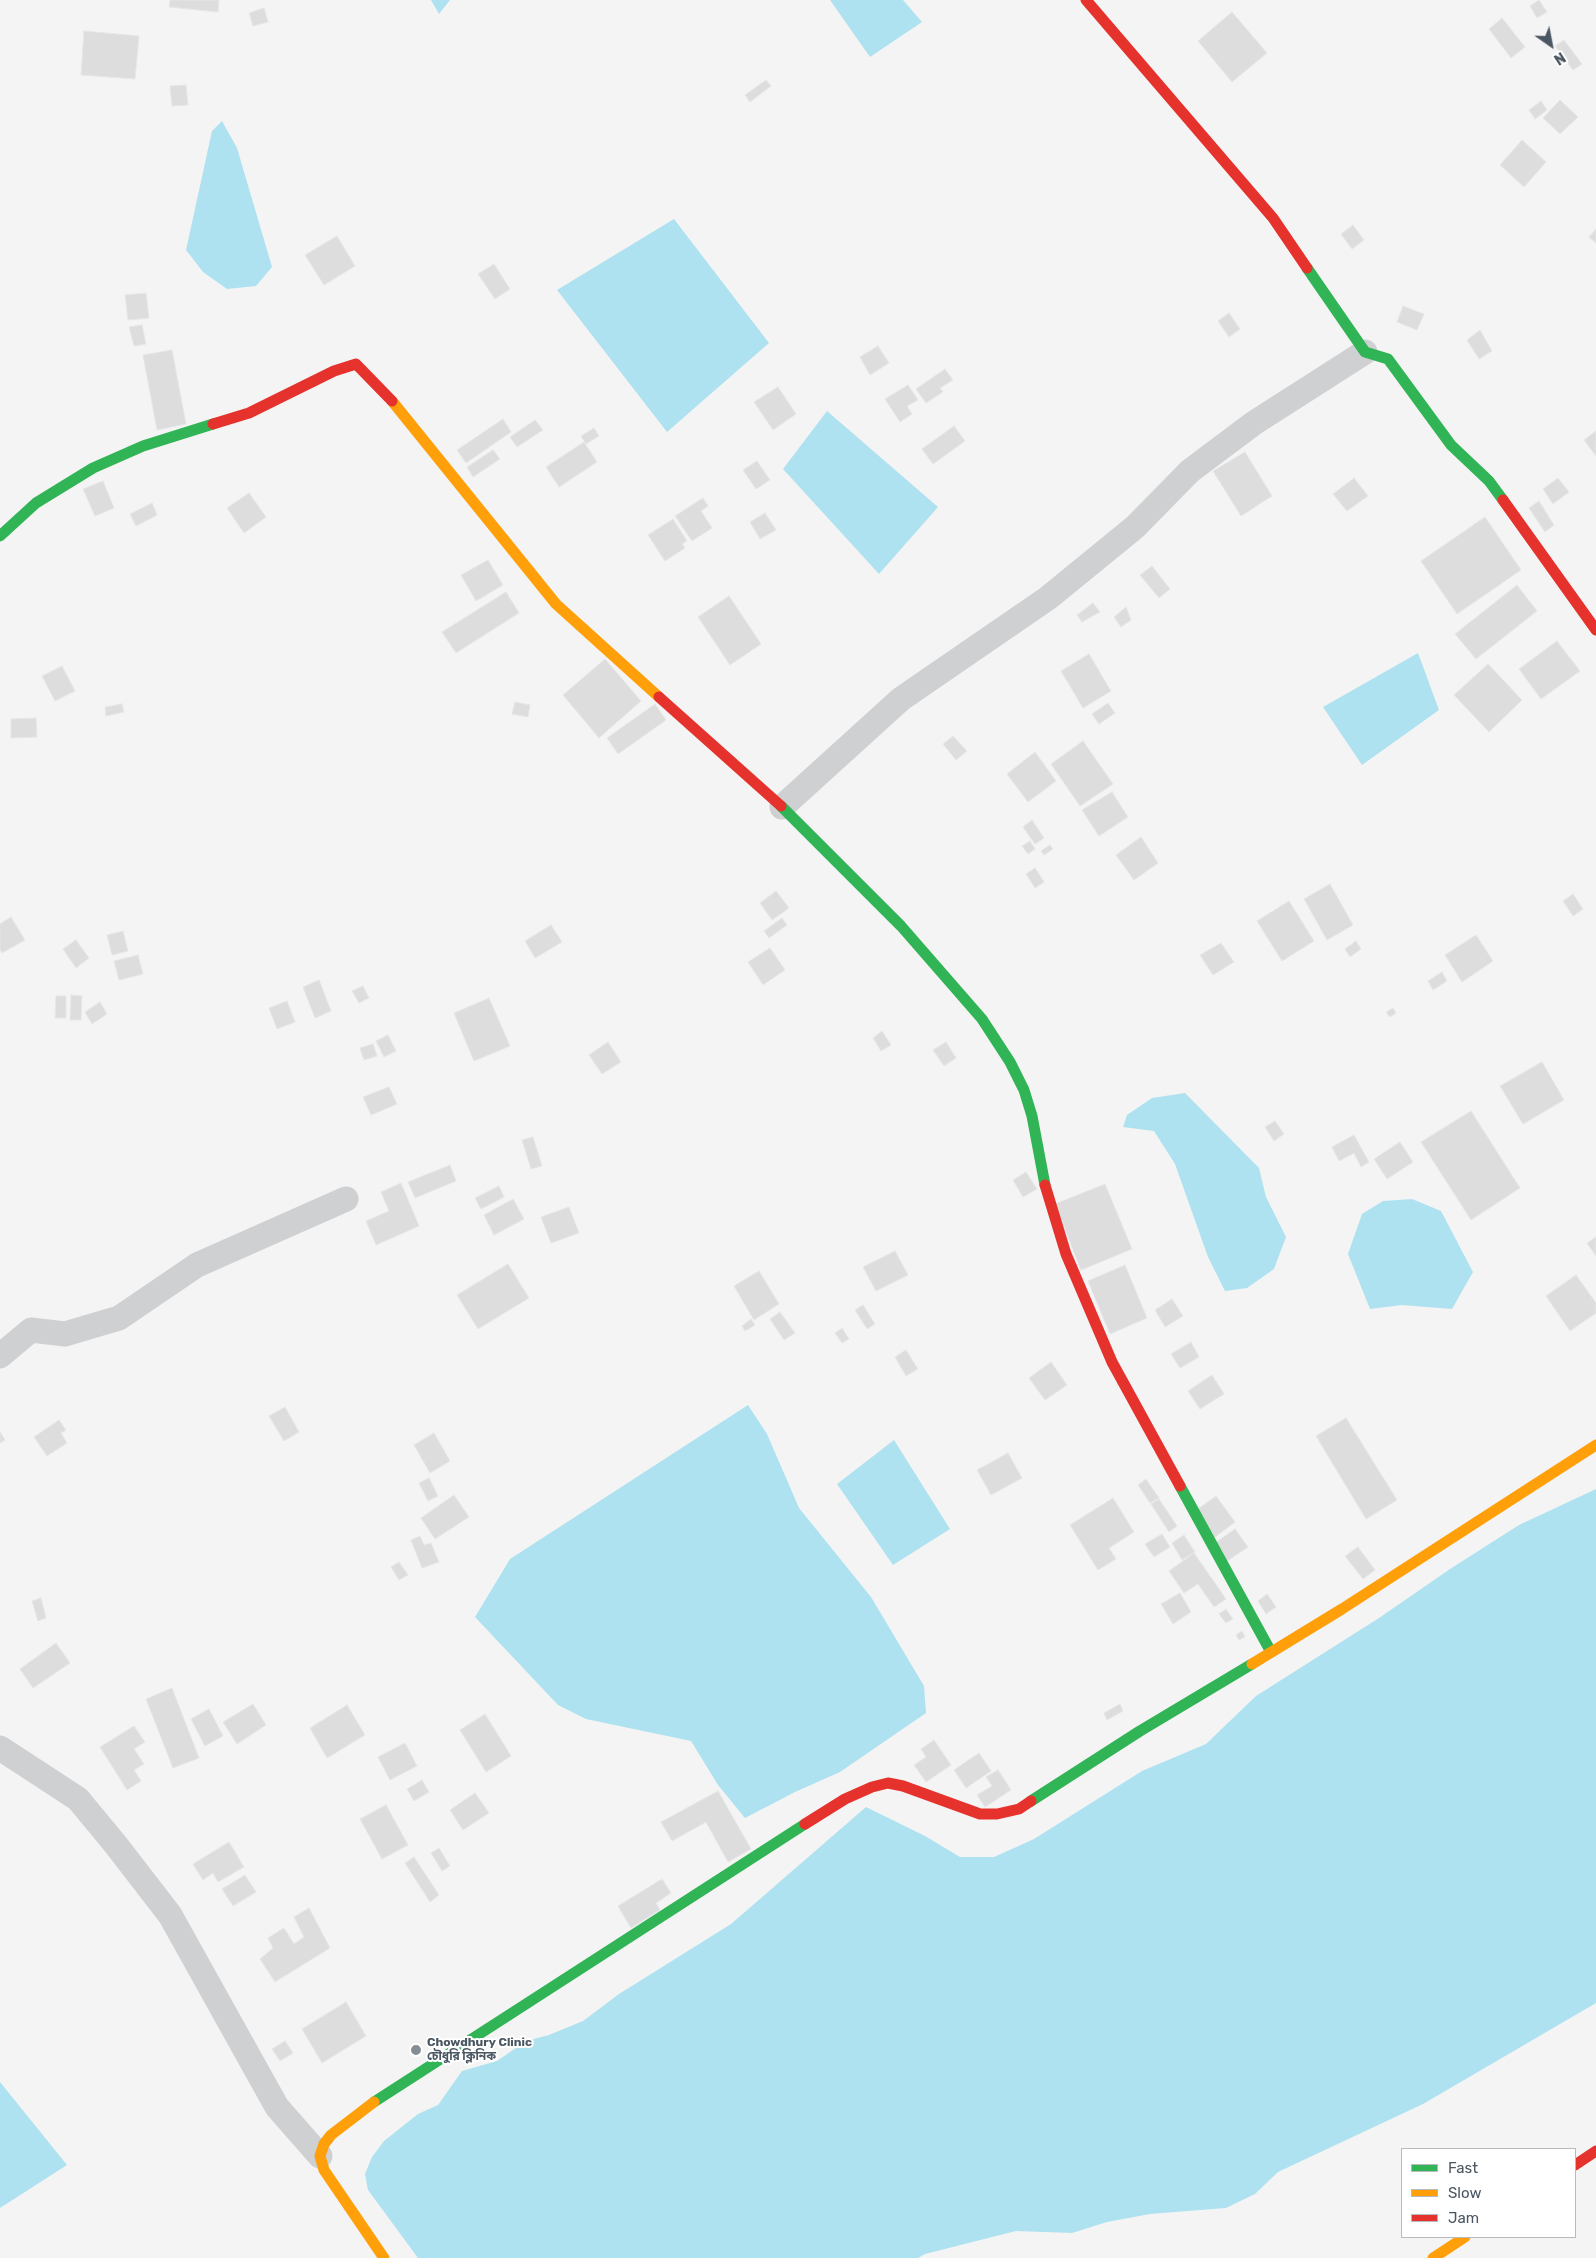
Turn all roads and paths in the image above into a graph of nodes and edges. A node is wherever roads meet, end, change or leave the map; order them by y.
1 (1086, 0) edge
2 (1365, 352) junction
3 (0, 536) edge
4 (1596, 630) edge
5 (782, 807) junction
6 (346, 1199) dead end
7 (0, 1356) edge
8 (1596, 1445) edge
9 (1271, 1652) junction
10 (0, 1748) edge
11 (1596, 2151) edge
12 (320, 2156) junction
13 (1576, 2164) edge
14 (1463, 2238) edge
15 (384, 2258) edge
16 (1433, 2258) edge

1 - 2 street
2 - 4 street
2 - 5 street
3 - 5 street
5 - 9 street
6 - 7 street
8 - 9 street
9 - 12 street
10 - 12 street
11 - 13 street
12 - 15 street
14 - 16 street

